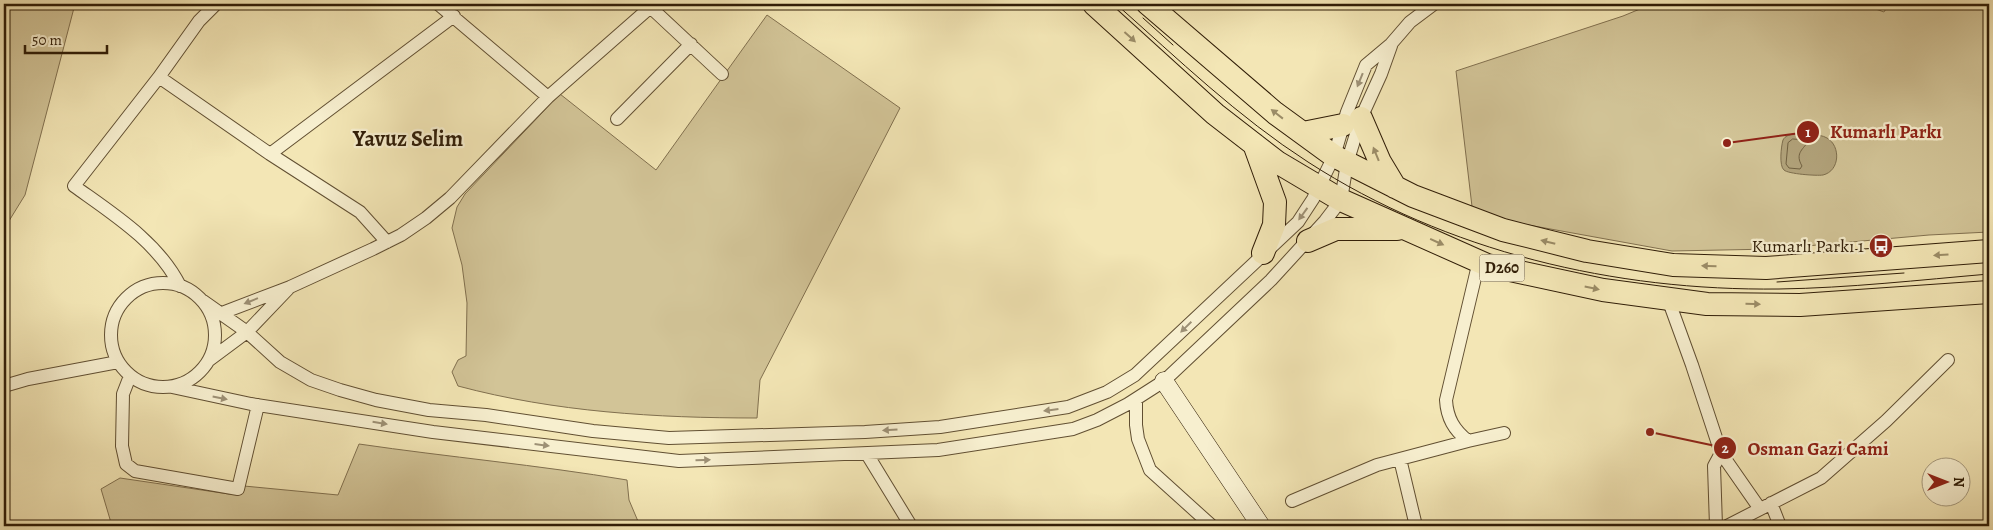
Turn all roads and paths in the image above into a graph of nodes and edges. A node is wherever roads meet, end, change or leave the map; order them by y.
1 (216, 4) edge
2 (438, 4) edge
3 (1094, 4) edge
4 (1148, 4) edge
5 (1434, 4) edge
6 (651, 5) edge
7 (454, 16) junction
8 (691, 44) junction
9 (1391, 44) junction
10 (722, 74) dead end
11 (159, 77) junction
12 (548, 97) junction
13 (617, 119) dead end
14 (1352, 121) junction
15 (1303, 133) junction
16 (1254, 144) junction
17 (270, 154) junction
18 (1340, 159) junction
19 (1320, 187) junction
20 (1395, 188) junction
21 (1341, 200) junction
22 (1407, 229) junction
23 (1308, 241) junction
24 (387, 242) junction
25 (1989, 251) edge
26 (1263, 253) junction
27 (1480, 262) junction
28 (180, 286) junction
29 (290, 287) junction
30 (1989, 292) edge
31 (1668, 299) junction
32 (216, 315) junction
33 (247, 332) junction
34 (1152, 360) junction
35 (1948, 360) dead end
36 (208, 361) junction
37 (118, 362) junction
38 (130, 376) junction
39 (1164, 381) junction
40 (4, 386) edge
41 (172, 387) junction
42 (1136, 399) junction
43 (258, 405) junction
44 (1504, 433) dead end
45 (1468, 441) junction
46 (1721, 453) junction
47 (867, 454) junction
48 (1400, 459) junction
49 (1292, 501) dead end
50 (1766, 506) junction
51 (911, 526) edge
52 (1212, 526) edge
53 (1261, 526) edge
54 (1416, 526) edge
55 (1716, 526) edge
56 (1727, 526) edge
57 (1780, 526) edge

1 - 11 street
2 - 7 street
3 -> 16 highway, D260
15 -> 4 highway, D260
5 - 9 street
6 - 8 street
6 - 12 street
7 - 12 street
7 - 17 street
8 - 10 street
8 - 13 street
9 - 14 street
9 -> 14 street
11 - 17 street
11 - 28 street
12 - 24 street
14 - 15 highway
14 - 18 street
14 - 18 street
20 -> 14 highway
15 - 18 highway, D260
16 - 19 highway, D260
16 - 26 highway
17 - 24 street
18 - 19 street
18 - 20 highway, D260
18 - 21 street
19 - 21 highway, D260
19 -> 26 street
25 -> 20 highway, D260
21 - 22 highway, D260
21 - 23 street
22 - 23 highway
22 -> 27 highway, D260
23 - 39 street
24 - 29 street
26 -> 34 street
27 -> 31 highway, D260
27 - 45 street
28 - 32 street
28 - 37 street
29 -> 32 street
29 - 33 street
31 -> 30 highway, D260
31 - 46 street
32 - 33 street
32 - 36 street
34 -> 33 street
33 - 36 street
34 - 39 street
35 - 50 street
36 - 41 street
37 - 38 street
37 - 40 street
38 - 41 street
38 - 43 street
39 - 42 street
39 - 53 street
41 -> 43 street
42 - 47 street
42 - 52 street
43 -> 47 street
44 - 45 street
45 - 48 street
46 - 50 street
46 - 55 street
47 - 51 street
48 - 49 street
48 - 54 street
50 - 56 street
50 - 57 street

